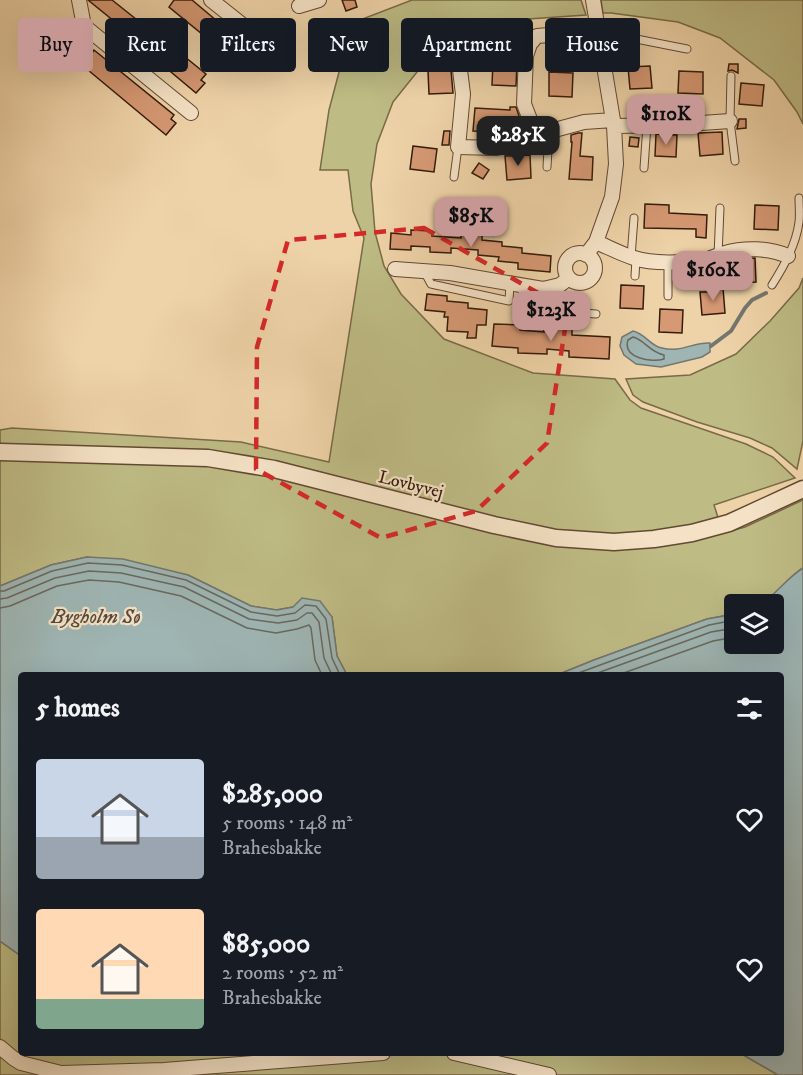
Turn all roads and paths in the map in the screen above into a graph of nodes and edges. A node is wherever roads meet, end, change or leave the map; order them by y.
1 (79, 0) edge
2 (211, 0) edge
3 (593, 0) edge
4 (320, 3) edge
5 (299, 6) dead end
6 (234, 18) edge
7 (596, 18) edge
8 (545, 36) edge
9 (640, 40) edge
10 (687, 49) dead end
11 (460, 72) edge
12 (604, 72) edge
13 (731, 76) dead end
14 (191, 113) dead end
15 (730, 121) junction
16 (613, 123) junction
17 (647, 126) junction
18 (542, 134) junction
19 (458, 147) junction
20 (735, 161) dead end
21 (547, 167) dead end
22 (644, 168) dead end
23 (454, 177) dead end
24 (799, 198) dead end
25 (720, 208) dead end
26 (634, 218) dead end
27 (596, 242) junction
28 (586, 255) junction
29 (718, 256) junction
30 (788, 256) junction
31 (633, 258) junction
32 (668, 262) junction
33 (395, 269) dead end
34 (635, 276) dead end
35 (569, 278) junction
36 (772, 285) dead end
37 (537, 289) junction
38 (668, 296) dead end
39 (596, 314) dead end
40 (0, 452) edge
41 (803, 489) edge
42 (0, 1047) edge
43 (344, 1056) edge
44 (467, 1056) edge
45 (549, 1075) edge

1 - 14 street
2 - 6 street
3 - 7 street
4 - 5 street
8 - 18 street
9 - 10 lane
11 - 19 street
12 - 16 street
13 - 15 lane
15 - 17 street
15 - 20 lane
16 - 17 street
16 - 18 street
16 - 27 street
17 - 22 lane
18 - 19 street
18 - 21 lane
19 - 23 lane
24 - 30 lane
25 - 29 lane
26 - 31 lane
27 - 28 street
27 - 31 street
28 - 35 street
28 - 35 street
29 - 30 street
29 - 32 street
30 - 36 lane
31 - 32 street
31 - 34 lane
32 - 38 lane
33 - 37 street
35 - 37 street
37 - 39 lane
40 - 41 street, Lovbyvej
42 - 43 street
44 - 45 street

